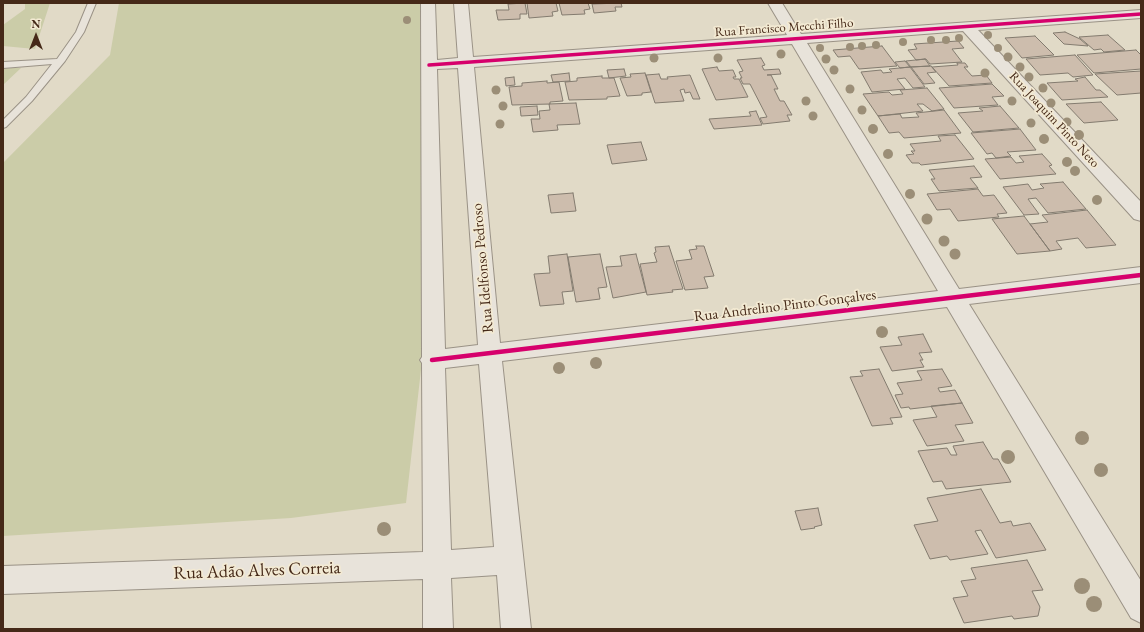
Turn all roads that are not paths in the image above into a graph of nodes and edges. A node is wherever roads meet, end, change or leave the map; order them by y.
1 (92, 3) edge
2 (428, 3) edge
3 (461, 3) edge
4 (775, 3) edge
5 (1115, 3) edge
6 (1135, 15) edge
7 (1141, 25) edge
8 (967, 27) junction
9 (796, 38) junction
10 (61, 61) junction
11 (466, 62) junction
12 (3, 65) edge
13 (429, 65) junction
14 (3, 125) edge
15 (1141, 214) edge
16 (1141, 275) edge
17 (953, 298) junction
18 (490, 354) junction
19 (432, 360) junction
20 (510, 560) junction
21 (436, 565) junction
22 (3, 580) edge
23 (1141, 608) edge
24 (438, 629) edge
25 (516, 629) edge

1 - 10 lane
2 - 13 street
3 - 11 street, Rua Idelfonso Pedroso
4 - 9 street
5 - 6 street
6 - 7 street
6 - 8 street, Rua Francisco Mecchi Filho
8 - 9 street, Rua Francisco Mecchi Filho
8 - 15 street, Rua Joaquim Pinto Neto
9 - 11 street, Rua Francisco Mecchi Filho
9 - 17 street
10 - 12 lane
10 - 14 lane
11 - 13 street, Rua Francisco Mecchi Filho
11 - 18 street, Rua Idelfonso Pedroso
13 - 19 street
16 - 17 street, Rua Andrelino Pinto Gonçalves
17 - 18 street, Rua Andrelino Pinto Gonçalves
17 - 23 street
18 - 19 street, Rua Andrelino Pinto Gonçalves
18 - 20 street, Rua Idelfonso Pedroso
19 - 21 street
20 - 21 street, Rua Adão Alves Correia
20 - 25 street, Rua Idelfonso Pedroso
21 - 22 street, Rua Adão Alves Correia
21 - 24 street

